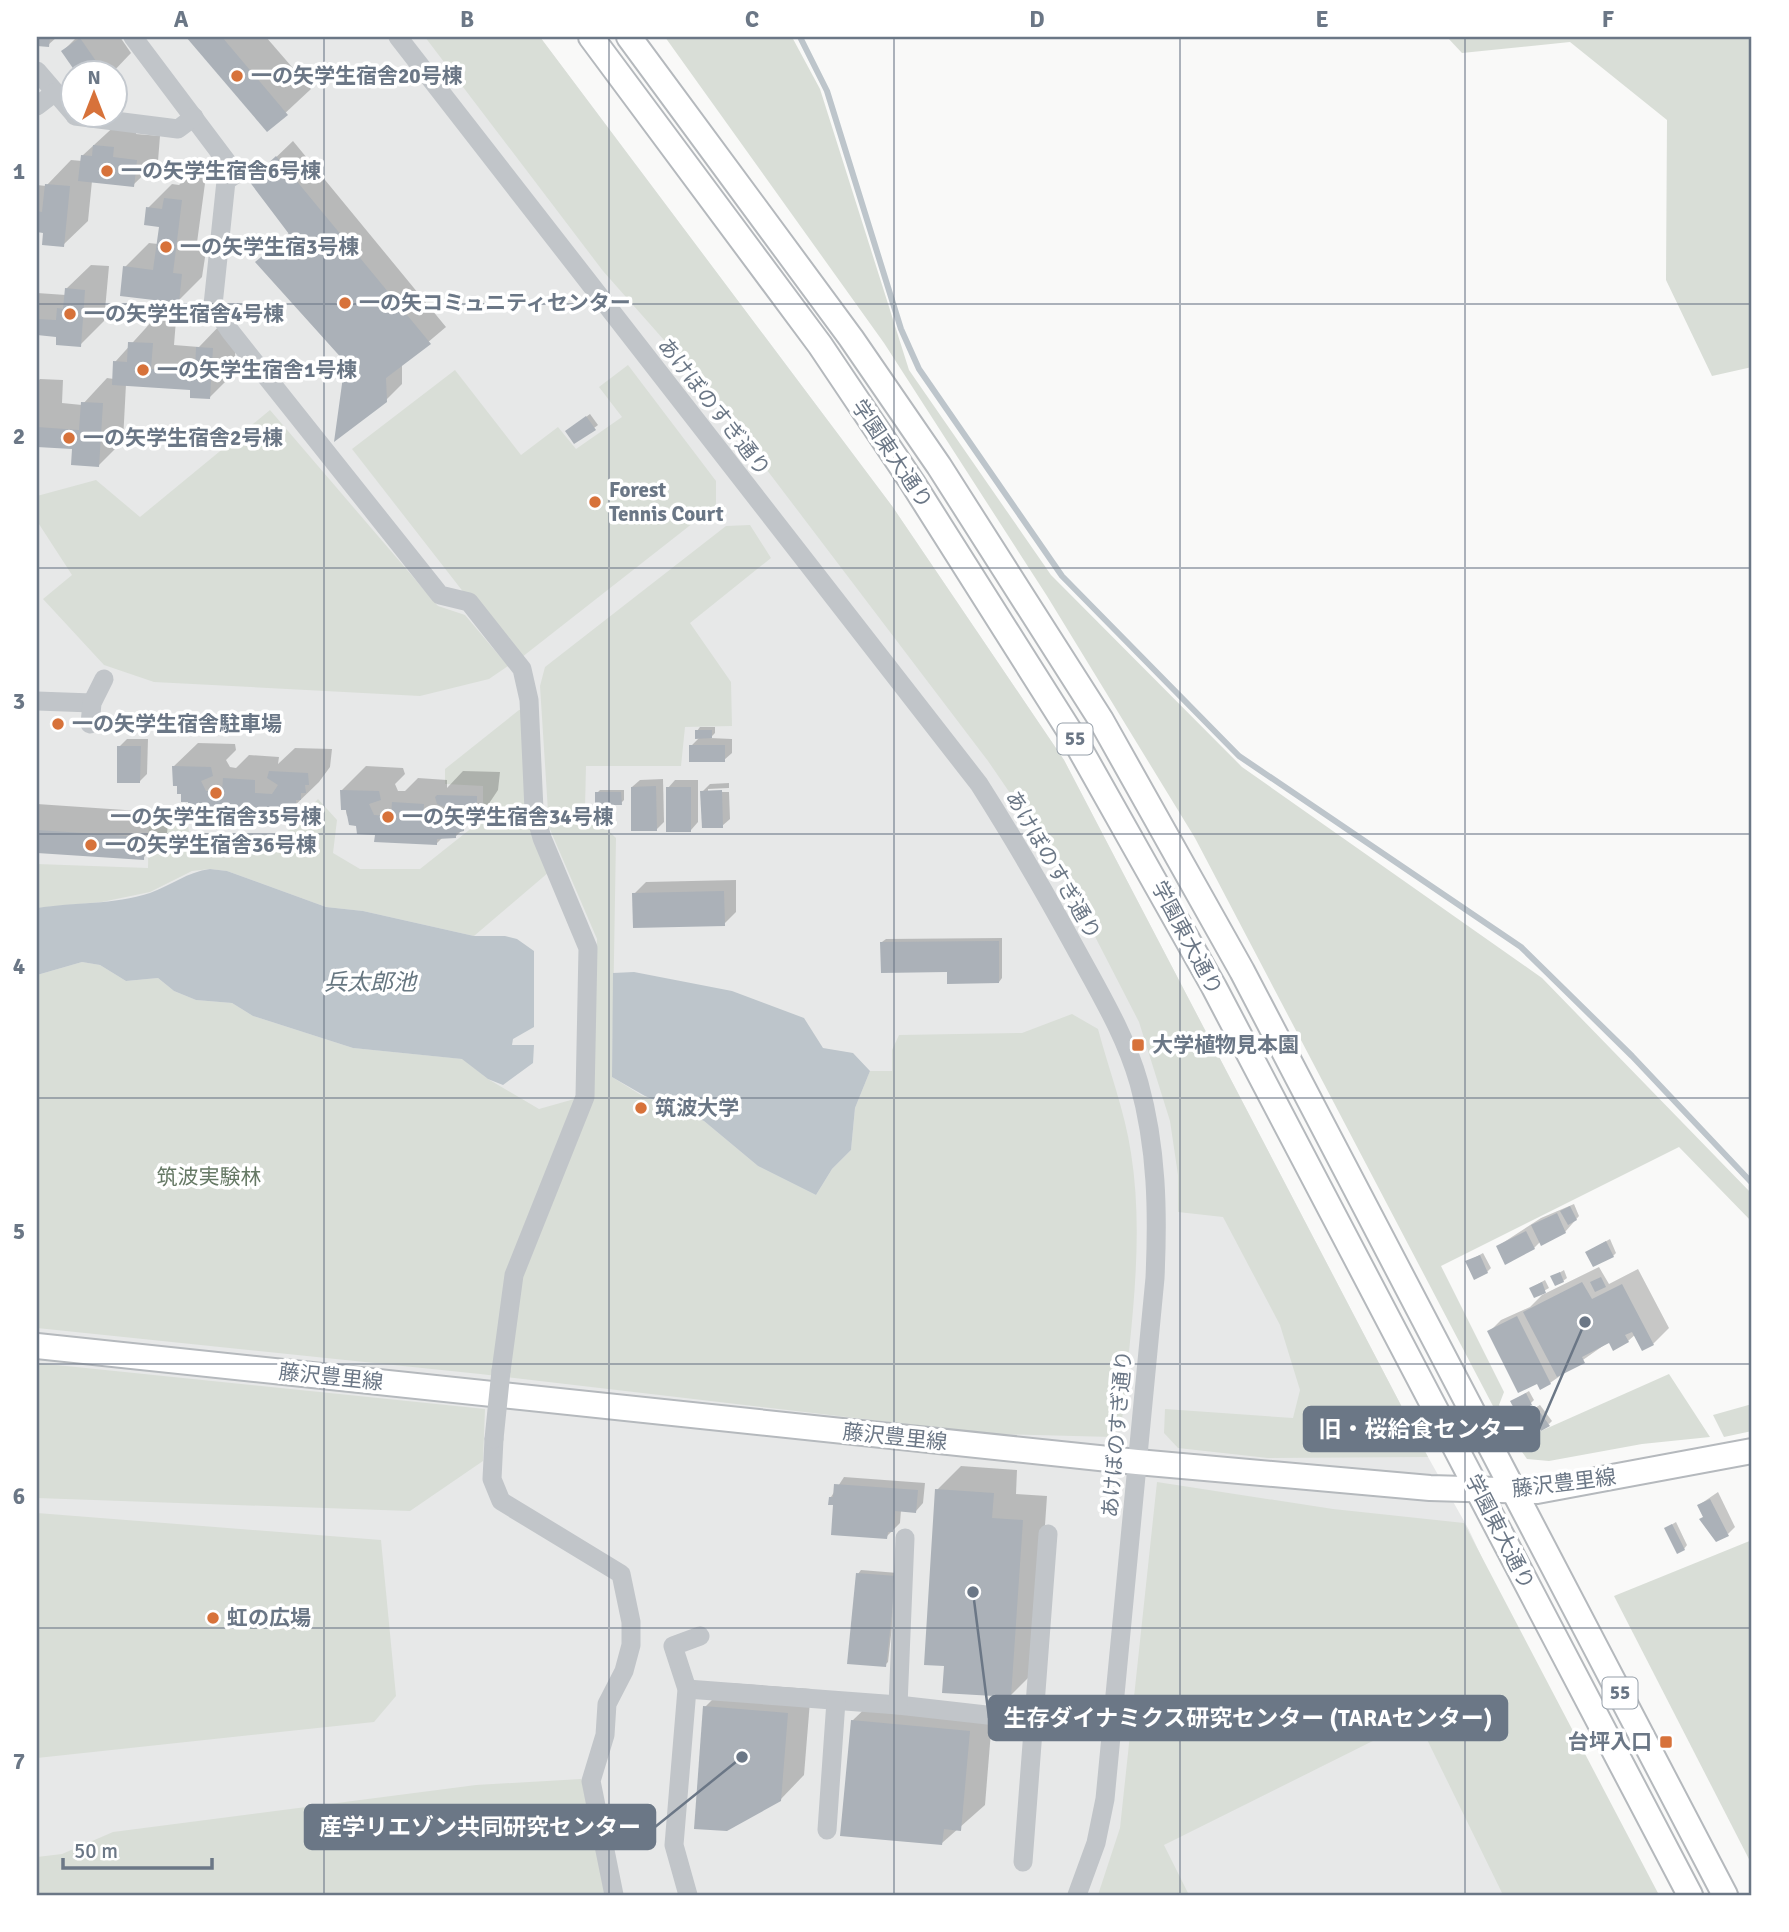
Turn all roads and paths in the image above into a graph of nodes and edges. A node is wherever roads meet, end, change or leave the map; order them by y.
1 (132, 37) edge
2 (398, 37) edge
3 (591, 37) edge
4 (629, 37) edge
5 (37, 71) edge
6 (54, 93) junction
7 (60, 100) edge
8 (37, 106) edge
9 (194, 117) junction
10 (130, 123) edge
11 (104, 679) dead end
12 (37, 701) edge
13 (92, 703) junction
14 (90, 724) dead end
15 (37, 1346) edge
16 (1752, 1451) edge
17 (1137, 1462) junction
18 (1479, 1491) junction
19 (1514, 1491) junction
20 (1048, 1534) dead end
21 (905, 1538) dead end
22 (700, 1636) dead end
23 (687, 1689) junction
24 (836, 1701) junction
25 (898, 1705) junction
26 (1034, 1720) junction
27 (1112, 1729) junction
28 (827, 1830) dead end
29 (1023, 1861) dead end
30 (614, 1895) edge
31 (688, 1895) edge
32 (1077, 1895) edge
33 (1690, 1895) edge
34 (1725, 1895) edge

1 - 9 street
2 - 17 street, あけぼのすぎ通り
3 - 18 main road, 学園東大通り / 55
4 - 19 main road, 学園東大通り / 55
5 - 6 street
6 - 7 street
6 - 8 street
9 - 10 street
9 - 30 street, bridge
11 - 13 street
12 - 13 street
13 - 14 street
15 - 17 main road, 藤沢豊里線
16 - 19 main road, 藤沢豊里線
17 - 18 main road, 藤沢豊里線
17 - 27 street, あけぼのすぎ通り
18 - 19 main road, 藤沢豊里線
18 - 33 main road, 学園東大通り / 55
19 - 34 main road, 学園東大通り / 55
20 - 26 street
21 - 25 street
22 - 23 street
23 - 24 street
23 - 31 street
24 - 25 street
24 - 28 street
25 - 26 street
26 - 27 street
26 - 29 street
27 - 32 street, あけぼのすぎ通り

